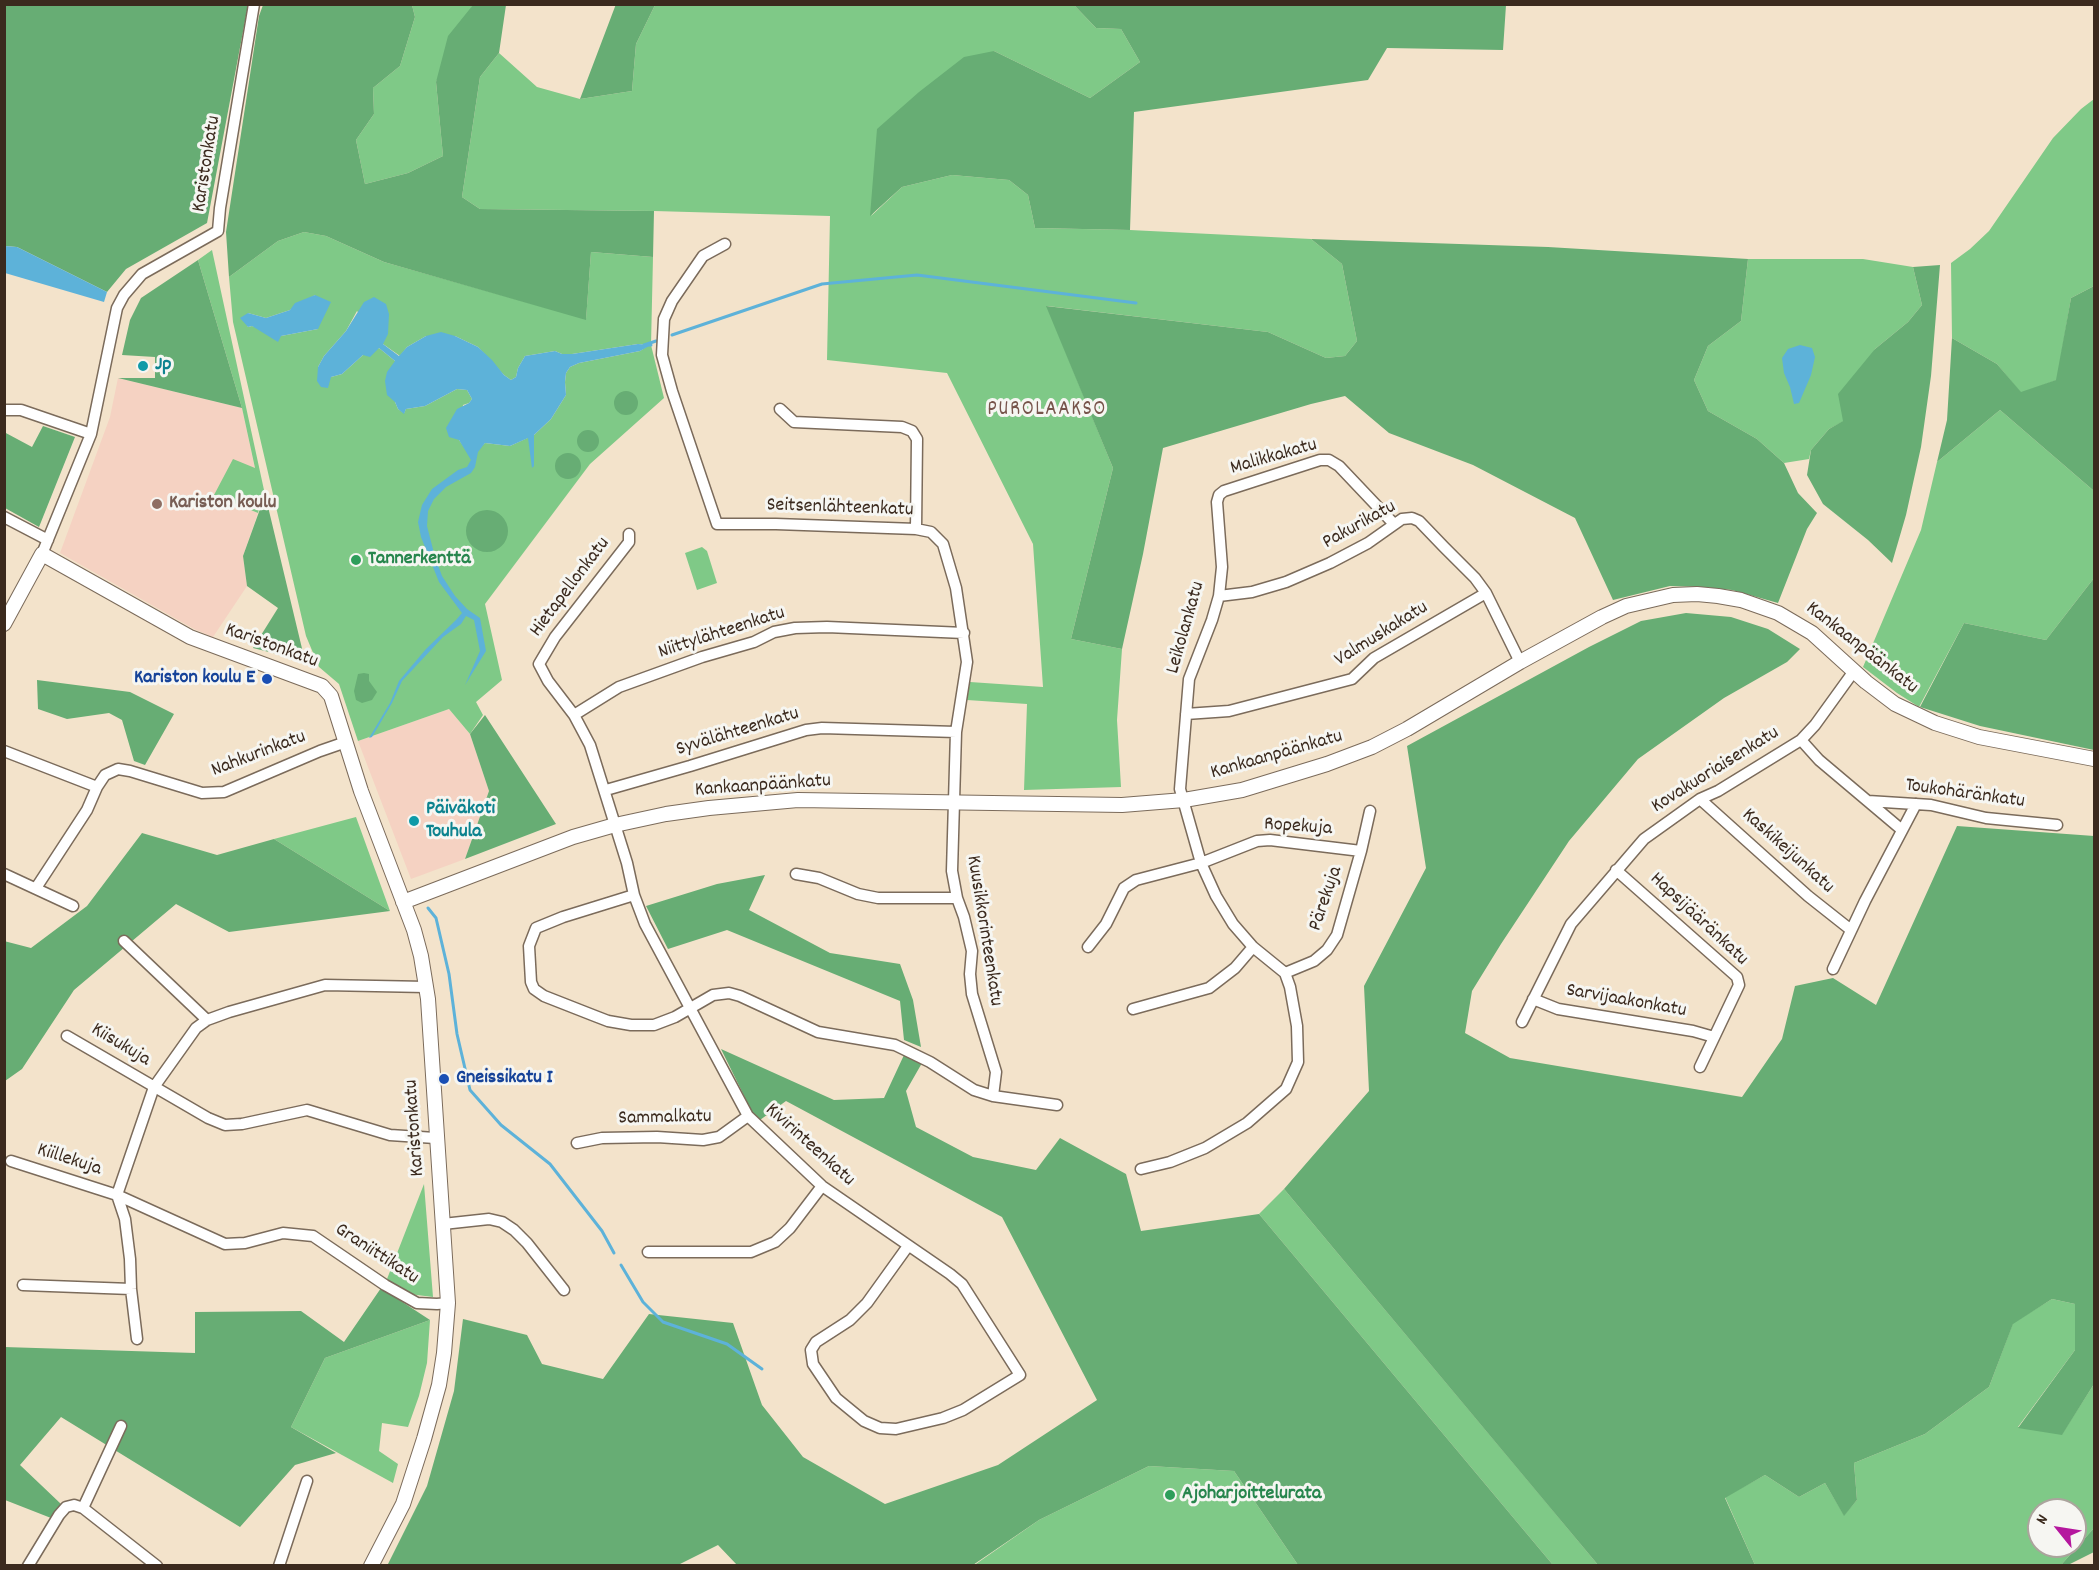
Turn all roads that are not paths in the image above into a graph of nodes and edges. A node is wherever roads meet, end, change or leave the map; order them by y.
1 (254, 4) edge
2 (725, 244) dead end
3 (780, 409) dead end
4 (4, 410) edge
5 (92, 434) junction
6 (1217, 502) joint
7 (4, 517) edge
8 (1394, 524) junction
9 (916, 529) junction
10 (629, 534) dead end
11 (48, 540) junction
12 (42, 554) junction
13 (1486, 593) junction
14 (1219, 596) junction
15 (4, 624) edge
16 (963, 633) junction
17 (1520, 662) junction
18 (1854, 671) junction
19 (1186, 714) junction
20 (574, 715) junction
21 (956, 732) junction
22 (1801, 740) junction
23 (346, 742) junction
24 (4, 751) edge
25 (2094, 759) edge
26 (97, 787) junction
27 (606, 790) junction
28 (1700, 799) junction
29 (1184, 800) junction
30 (1868, 801) junction
31 (954, 804) junction
32 (1916, 804) junction
33 (1370, 812) dead end
34 (615, 825) junction
35 (2057, 825) dead end
36 (1902, 830) junction
37 (1361, 851) junction
38 (1201, 862) junction
39 (1616, 870) junction
40 (4, 874) edge
41 (796, 874) dead end
42 (36, 888) junction
43 (634, 895) junction
44 (957, 898) junction
45 (404, 902) junction
46 (73, 906) dead end
47 (1851, 930) junction
48 (124, 941) dead end
49 (1088, 947) dead end
50 (1253, 948) junction
51 (1833, 969) dead end
52 (1285, 973) junction
53 (426, 987) junction
54 (1533, 999) junction
55 (691, 1008) junction
56 (1132, 1009) dead end
57 (207, 1020) junction
58 (1522, 1022) dead end
59 (68, 1036) dead end
60 (1714, 1037) junction
61 (1700, 1067) dead end
62 (154, 1087) junction
63 (993, 1096) junction
64 (1057, 1105) dead end
65 (748, 1116) junction
66 (435, 1138) junction
67 (577, 1143) dead end
68 (11, 1161) dead end
69 (1141, 1169) dead end
70 (822, 1186) junction
71 (117, 1195) junction
72 (443, 1224) junction
73 (908, 1246) junction
74 (648, 1252) dead end
75 (23, 1285) dead end
76 (131, 1289) junction
77 (564, 1290) dead end
78 (448, 1303) junction
79 (137, 1339) dead end
80 (121, 1426) dead end
81 (307, 1481) dead end
82 (83, 1508) junction
83 (28, 1566) edge
84 (157, 1566) edge
85 (279, 1566) edge
86 (371, 1566) edge

1 - 5 street, Karistonkatu
2 - 9 street, Seitsenlähteenkatu
3 - 9 street
4 - 5 street
5 - 11 street, Karistonkatu
6 - 8 street, Malikkakatu
6 - 14 street, Leikolankatu
7 - 11 street
8 - 13 street, Pakurikatu
8 - 14 street, Pakurikatu
9 - 16 street, Seitsenlähteenkatu
10 - 20 street, Hietapellonkatu
11 - 12 street, Karistonkatu
12 - 15 street
12 - 23 street, Karistonkatu
13 - 17 street, Pakurikatu
13 - 19 street, Valmuskakatu
14 - 19 street, Leikolankatu
16 - 20 street, Niittylähteenkatu
16 - 21 street, Seitsenlähteenkatu
17 - 18 street, Kankaanpäänkatu
17 - 29 street, Kankaanpäänkatu
18 - 22 street, Kovakuoriaisenkatu
18 - 25 street, Kankaanpäänkatu
19 - 29 street, Leikolankatu
20 - 27 street, Hietapellonkatu
21 - 27 street, Syvälähteenkatu
21 - 31 street, Seitsenlähteenkatu
22 - 28 street, Kovakuoriaisenkatu
22 - 30 street, Toukohäränkatu
23 - 26 street, Nahkurinkatu
23 - 45 street, Karistonkatu
24 - 26 street
26 - 42 street, Nahkurinkatu
27 - 34 street, Hietapellonkatu
28 - 39 street, Kovakuoriaisenkatu
28 - 47 street, Kaskikeijunkatu
29 - 31 street, Kankaanpäänkatu
29 - 38 street, Leikolankatu
30 - 32 street, Toukohäränkatu
30 - 36 street, Toukohäränkatu
31 - 34 street, Kankaanpäänkatu
31 - 44 street, Kuusikkorinteenkatu
32 - 35 street, Toukohäränkatu
32 - 36 street
33 - 37 street, Pärekuja
34 - 43 street, Kivirinteenkatu
34 - 45 street, Kankaanpäänkatu
36 - 47 street
37 - 38 street, Ropekuja
37 - 52 street, Pärekuja
38 - 49 street, Ropekuja
38 - 50 street, Leikolankatu
39 - 54 street, Kovakuoriaisenkatu
39 - 60 street, Hapsijääränkatu
40 - 42 street
41 - 44 street
42 - 46 street
43 - 55 street, Kivirinteenkatu
43 - 55 street
44 - 63 street, Kuusikkorinteenkatu
45 - 53 street, Karistonkatu
47 - 51 street
48 - 57 street
50 - 52 street, Leikolankatu
50 - 56 street
52 - 69 street
53 - 57 street
53 - 66 street, Karistonkatu
54 - 58 street, Kovakuoriaisenkatu
54 - 60 street, Sarvijaakonkatu
55 - 63 street
55 - 65 street, Kivirinteenkatu
57 - 62 street
59 - 62 street, Kiisukuja
60 - 61 street, Hapsijääränkatu
62 - 66 street, Kiisukuja
62 - 71 street
63 - 64 street
65 - 67 street, Sammalkatu
65 - 70 street, Kivirinteenkatu
66 - 72 street, Karistonkatu
68 - 71 street, Kiillekuja
70 - 73 street, Kivirinteenkatu
70 - 74 street
71 - 76 street
71 - 78 street, Graniittikatu
72 - 77 street
72 - 78 street, Karistonkatu
73 - 73 street, Kivirinteenkatu
75 - 76 street
76 - 79 street
78 - 86 street, Karistonkatu
80 - 82 street
81 - 85 street
82 - 83 street
82 - 84 street

